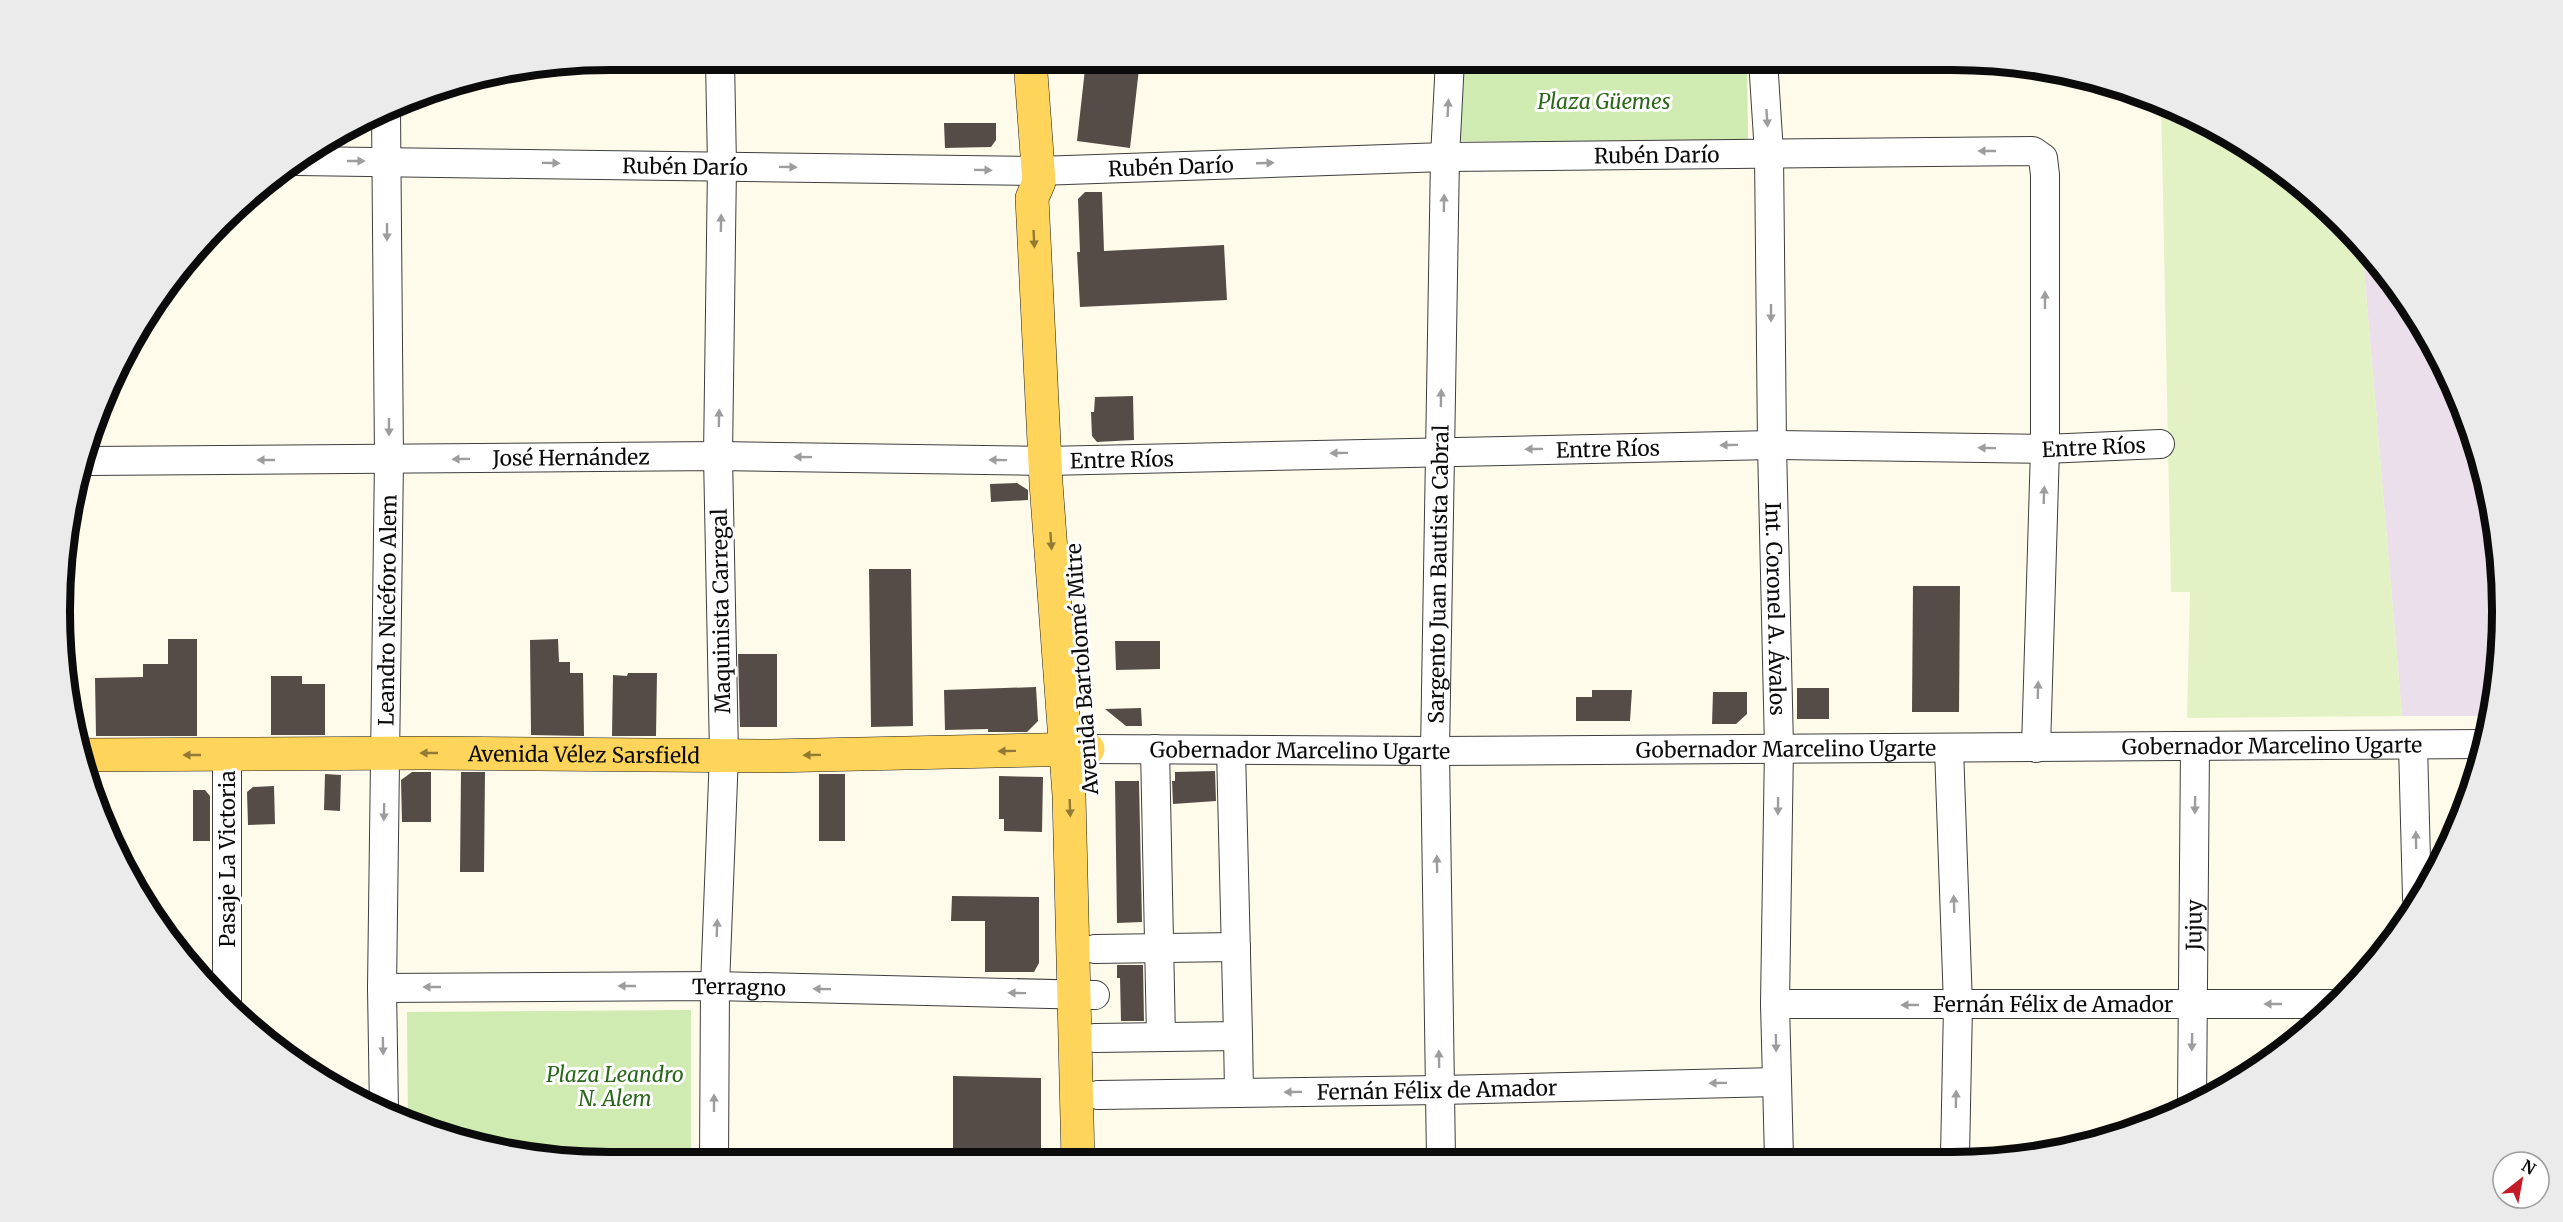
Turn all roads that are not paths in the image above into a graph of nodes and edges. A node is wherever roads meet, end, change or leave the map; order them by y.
1 (720, 70) edge
2 (1031, 70) edge
3 (1449, 70) edge
4 (1764, 70) edge
5 (386, 120) edge
6 (1770, 153) junction
7 (1445, 156) junction
8 (313, 161) edge
9 (387, 161) junction
10 (722, 166) junction
11 (1039, 176) junction
12 (2160, 444) dead end
13 (1772, 445) junction
14 (2045, 449) junction
15 (1441, 450) junction
16 (718, 456) junction
17 (389, 460) junction
18 (1056, 460) junction
19 (92, 461) edge
20 (2476, 744) edge
21 (2413, 745) junction
22 (1779, 747) junction
23 (2195, 747) junction
24 (1949, 748) junction
25 (2036, 748) junction
26 (1155, 749) junction
27 (1077, 750) junction
28 (1232, 750) junction
29 (1436, 751) junction
30 (227, 754) junction
31 (385, 754) junction
32 (724, 754) junction
33 (90, 756) edge
34 (2417, 886) edge
35 (1236, 947) junction
36 (1159, 948) junction
37 (1095, 949) junction
38 (715, 986) junction
39 (382, 988) junction
40 (227, 991) edge
41 (1085, 995) junction
42 (1775, 1004) junction
43 (2193, 1004) junction
44 (2322, 1004) edge
45 (1958, 1005) junction
46 (1238, 1036) junction
47 (1161, 1037) junction
48 (1095, 1038) junction
49 (1777, 1082) junction
50 (1440, 1090) junction
51 (1239, 1092) junction
52 (1098, 1095) junction
53 (2192, 1095) edge
54 (384, 1101) edge
55 (714, 1152) edge
56 (1078, 1152) edge
57 (1098, 1152) edge
58 (1441, 1152) edge
59 (1779, 1152) edge
60 (1955, 1152) edge

1 - 10 street, Maquinista Carregal
2 - 11 main road, Avenida Bartolomé Mitre
7 -> 3 street, Sargento Juan Bautista Cabral
4 -> 6 street, Int. Coronel A. Ávalos
5 - 9 street, Leandro Nicéforo Alem
6 - 7 street, Rubén Darío
6 -> 13 street, Int. Coronel A. Ávalos
14 -> 6 street, Rubén Darío
11 -> 7 street, Rubén Darío
15 -> 7 street, Sargento Juan Bautista Cabral
8 -> 9 street, Rubén Darío
9 -> 10 street, Rubén Darío
9 -> 17 street, Leandro Nicéforo Alem
10 -> 11 street, Rubén Darío
16 -> 10 street, Maquinista Carregal
11 - 18 main road, Avenida Bartolomé Mitre
12 - 14 street, Entre Ríos
14 -> 13 street, Entre Ríos
13 -> 15 street, Entre Ríos
13 - 22 street, Int. Coronel A. Ávalos
25 -> 14 street
15 -> 18 street, Entre Ríos
15 - 29 street, Sargento Juan Bautista Cabral
16 -> 17 street, José Hernández
18 -> 16 street, José Hernández
16 - 32 street, Maquinista Carregal
17 -> 19 street, José Hernández
17 - 31 street, Leandro Nicéforo Alem
18 - 27 main road, Avenida Bartolomé Mitre
20 - 21 street, Gobernador Marcelino Ugarte
21 - 23 street, Gobernador Marcelino Ugarte
34 -> 21 street
22 - 24 street, Gobernador Marcelino Ugarte
22 - 29 street, Gobernador Marcelino Ugarte
22 -> 42 street, Int. Coronel A. Ávalos
23 - 25 street, Gobernador Marcelino Ugarte
23 -> 43 street, Jujuy
24 - 25 street, Gobernador Marcelino Ugarte
45 -> 24 street
26 - 27 street, Gobernador Marcelino Ugarte
26 - 28 street, Gobernador Marcelino Ugarte
26 - 36 street
27 -> 32 main road, Avenida Vélez Sarsfield
27 - 37 main road, Avenida Bartolomé Mitre
27 -> 41 main road, Avenida Bartolomé Mitre
28 - 29 street, Gobernador Marcelino Ugarte
28 - 35 street
50 -> 29 street, Sargento Juan Bautista Cabral
30 - 31 main road, Avenida Vélez Sarsfield
30 -> 33 main road, Avenida Vélez Sarsfield
30 - 40 street, Pasaje La Victoria
32 -> 31 main road, Avenida Vélez Sarsfield
31 -> 39 street, Leandro Nicéforo Alem
38 -> 32 street, Maquinista Carregal
35 - 36 street
35 - 46 street
36 - 37 street
36 - 47 street
37 - 41 main road, Avenida Bartolomé Mitre
38 -> 39 street, Terragno
41 -> 38 street, Terragno
55 -> 38 street, Maquinista Carregal
39 -> 54 street, Leandro Nicéforo Alem
41 - 48 main road, Avenida Bartolomé Mitre
41 - 56 main road, Avenida Bartolomé Mitre
45 -> 42 street, Fernán Félix de Amador
42 -> 49 street, Int. Coronel A. Ávalos
44 -> 43 street, Fernán Félix de Amador
43 - 45 street, Fernán Félix de Amador
43 -> 53 street, Jujuy
60 -> 45 street
46 - 47 street
46 - 51 street
47 - 48 street
48 - 52 main road, Avenida Bartolomé Mitre
49 -> 50 street, Fernán Félix de Amador
49 - 59 street, Int. Coronel A. Ávalos
50 -> 51 street, Fernán Félix de Amador
50 - 58 street, Sargento Juan Bautista Cabral
51 - 52 street, Fernán Félix de Amador
52 - 57 main road, Avenida Bartolomé Mitre

